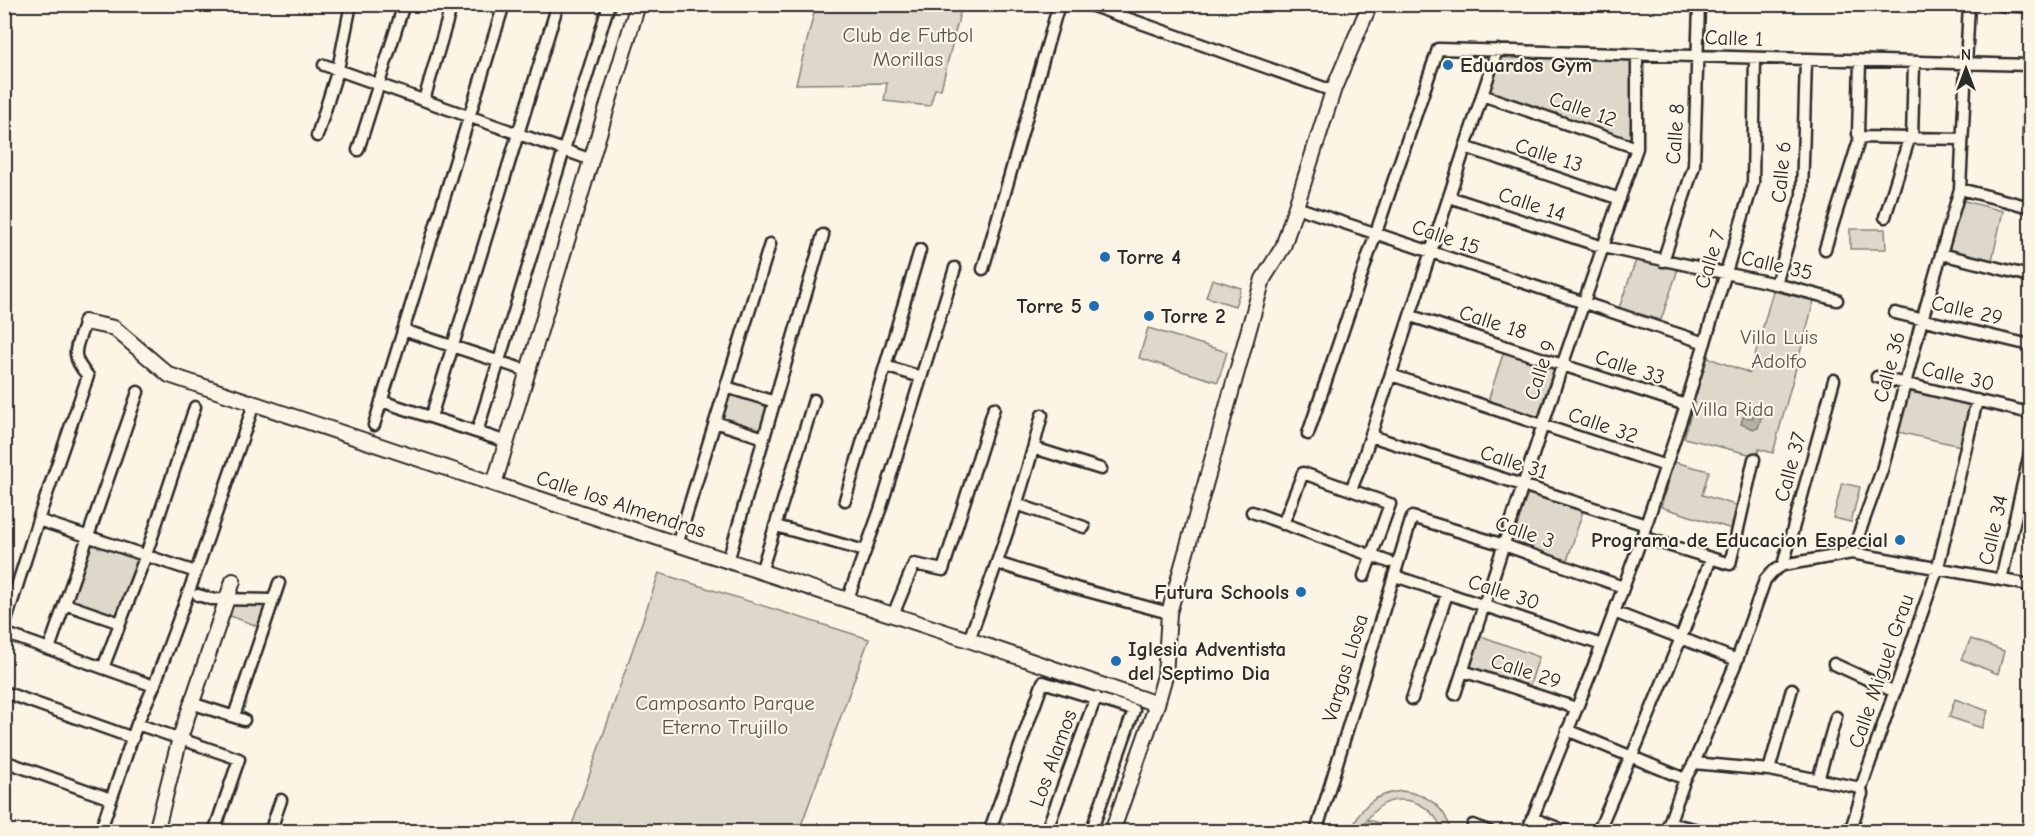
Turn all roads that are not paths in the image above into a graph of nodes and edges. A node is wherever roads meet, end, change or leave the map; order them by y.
1 (351, 4) edge
2 (404, 4) edge
3 (452, 4) edge
4 (504, 4) edge
5 (558, 4) edge
6 (609, 4) edge
7 (638, 4) edge
8 (1059, 4) edge
9 (1087, 4) edge
10 (1370, 4) edge
11 (1699, 4) edge
12 (1969, 4) edge
13 (2003, 4) edge
14 (2031, 5) edge
15 (1497, 50) junction
16 (1637, 55) junction
17 (1698, 57) junction
18 (1755, 58) junction
19 (1806, 60) junction
20 (1860, 61) junction
21 (1914, 63) junction
22 (324, 64) dead end
23 (1966, 64) junction
24 (2030, 65) edge
25 (338, 69) junction
26 (379, 84) junction
27 (1333, 92) junction
28 (1482, 95) junction
29 (424, 100) junction
30 (469, 116) junction
31 (518, 133) junction
32 (316, 136) dead end
33 (1860, 137) junction
34 (1910, 139) junction
35 (1962, 139) junction
36 (2031, 139) edge
37 (1465, 147) junction
38 (1637, 148) junction
39 (358, 150) dead end
40 (564, 150) junction
41 (592, 160) junction
42 (1960, 189) junction
43 (1449, 197) junction
44 (1620, 199) junction
45 (1296, 207) junction
46 (2031, 207) edge
47 (1885, 217) dead end
48 (1377, 234) junction
49 (823, 236) dead end
50 (770, 244) dead end
51 (1603, 247) junction
52 (1825, 249) dead end
53 (920, 250) dead end
54 (1432, 253) junction
55 (1941, 254) junction
56 (1663, 261) junction
57 (955, 268) dead end
58 (983, 269) dead end
59 (1726, 273) junction
60 (2031, 276) edge
61 (1776, 284) junction
62 (1837, 300) dead end
63 (1583, 304) junction
64 (1895, 313) dead end
65 (1411, 316) junction
66 (1922, 320) junction
67 (85, 322) joint
68 (404, 330) junction
69 (1705, 343) junction
70 (2031, 345) edge
71 (453, 346) junction
72 (498, 361) junction
73 (885, 366) junction
74 (1562, 366) junction
75 (528, 371) junction
76 (1391, 375) junction
77 (921, 377) junction
78 (1877, 377) dead end
79 (1834, 380) dead end
80 (1905, 384) junction
81 (726, 387) junction
82 (138, 392) dead end
83 (814, 400) dead end
84 (1977, 400) junction
85 (381, 401) junction
86 (775, 402) junction
87 (254, 404) junction
88 (1686, 405) junction
89 (195, 407) dead end
90 (994, 408) dead end
91 (2031, 413) edge
92 (1042, 415) dead end
93 (431, 417) junction
94 (715, 422) junction
95 (374, 425) dead end
96 (1542, 425) junction
97 (477, 432) junction
98 (1308, 434) dead end
99 (1371, 436) junction
100 (764, 438) junction
101 (507, 442) junction
102 (1034, 448) junction
103 (2031, 453) edge
104 (1754, 459) dead end
105 (1666, 466) junction
106 (1101, 469) dead end
107 (494, 484) junction
108 (1522, 485) junction
109 (1351, 490) junction
110 (845, 500) dead end
111 (1016, 504) junction
112 (1252, 512) dead end
113 (1412, 517) joint
114 (38, 520) junction
115 (1283, 524) junction
116 (1646, 525) junction
117 (776, 526) junction
118 (1084, 527) dead end
119 (89, 536) junction
120 (1642, 537) junction
121 (677, 545) junction
122 (1504, 545) junction
123 (865, 551) junction
124 (1852, 553) junction
125 (146, 555) junction
126 (1371, 556) junction
127 (1711, 558) junction
128 (728, 561) junction
129 (1389, 562) dead end
130 (997, 563) junction
131 (1783, 565) junction
132 (1938, 567) junction
133 (196, 572) junction
134 (761, 572) junction
135 (1364, 576) dead end
136 (1395, 576) junction
137 (2001, 580) junction
138 (233, 581) dead end
139 (279, 583) dead end
140 (2031, 585) edge
141 (1623, 587) junction
142 (1447, 594) junction
143 (198, 595) dead end
144 (227, 599) junction
145 (273, 600) junction
146 (847, 601) junction
147 (65, 604) junction
148 (1484, 605) junction
149 (1614, 612) junction
150 (1169, 613) junction
151 (893, 615) junction
152 (120, 623) junction
153 (4, 627) edge
154 (4, 633) edge
155 (1681, 638) junction
156 (969, 640) junction
157 (1602, 645) junction
158 (49, 649) junction
159 (1737, 660) junction
160 (1834, 664) dead end
161 (103, 668) junction
162 (1463, 671) junction
163 (154, 686) junction
164 (1792, 689) dead end
165 (4, 692) edge
166 (1895, 692) junction
167 (1455, 694) dead end
168 (1096, 697) junction
169 (1412, 699) dead end
170 (191, 703) junction
171 (1157, 704) junction
172 (1576, 708) junction
173 (1836, 717) dead end
174 (138, 724) junction
175 (1567, 730) junction
176 (133, 738) junction
177 (180, 738) junction
178 (1630, 758) junction
179 (4, 761) edge
180 (1694, 763) junction
181 (1769, 770) junction
182 (1686, 779) junction
183 (1818, 780) junction
184 (1862, 788) junction
185 (111, 799) junction
186 (281, 800) dead end
187 (1532, 818) junction
188 (1473, 825) dead end
189 (1667, 827) edge
190 (100, 831) edge
191 (156, 831) edge
192 (214, 831) edge
193 (270, 831) edge
194 (989, 831) edge
195 (1046, 831) edge
196 (1091, 831) edge
197 (1112, 831) edge
198 (1316, 831) edge
199 (1490, 831) edge
200 (1527, 831) edge
201 (1568, 831) edge
202 (1598, 831) edge
203 (1707, 831) edge
204 (1850, 831) edge

1 - 25 street
2 - 26 street
3 - 29 street
4 - 30 street
5 - 31 street
6 - 40 street
7 - 41 street
8 - 58 street
9 - 27 street
10 - 27 street
11 - 17 street, Calle 8
12 - 23 street
13 - 14 street
15 - 16 street, Calle 1
15 - 28 street
15 - 48 street, Calle 1
16 - 17 street, Calle 1
16 - 38 street, Calle 9
17 - 18 street, Calle 1
17 - 56 street, Calle 8
18 - 19 street, Calle 1
18 - 59 street, Calle 7
19 - 20 street, Calle 1
19 - 61 street, Calle 6
20 - 21 street, Calle 1
20 - 33 street
21 - 23 street, Calle 1
21 - 34 street
22 - 25 street
23 - 24 street, Calle 1
23 - 35 street
24 - 36 street
25 - 26 street
25 - 32 street
26 - 29 street
26 - 39 street
27 - 45 street
28 - 37 street
28 - 38 street, Calle 12
29 - 30 street
30 - 31 street
30 - 68 street
31 - 40 street
31 - 71 street
33 - 34 street
33 - 52 street
34 - 35 street
34 - 47 street
35 - 42 street
37 - 43 street
37 - 44 street, Calle 13
38 - 44 street, Calle 9
40 - 41 street
40 - 72 street
41 - 75 street
42 - 46 street
42 - 55 street, Calle 36
43 - 51 street, Calle 14
43 - 54 street
44 - 51 street, Calle 9
45 - 48 street, Calle 15
45 - 150 street
48 - 54 street, Calle 15
48 - 98 street
49 - 86 street
50 - 81 street
51 - 56 street, Calle 35
51 - 63 street, Calle 9
53 - 73 street
54 - 63 street, Calle 15
54 - 65 street
55 - 60 street
55 - 66 street, Calle 36
56 - 59 street, Calle 35
57 - 77 street
59 - 61 street, Calle 35
59 - 69 street, Calle 7
61 - 62 street, Calle 35
63 - 69 street
63 - 74 street, Calle 9
64 - 66 street, Calle 29
65 - 74 street, Calle 18
65 - 76 street
66 - 70 street, Calle 29
66 - 80 street, Calle 36
67 - 87 street, Calle los Almendras
67 - 114 street
68 - 71 street
68 - 85 street
69 - 88 street, Calle 7
71 - 72 street
71 - 93 street
72 - 75 street
72 - 97 street
73 - 77 street
73 - 110 street
74 - 88 street, Calle 33
74 - 96 street, Calle 9
75 - 101 street
76 - 96 street, Calle 32
76 - 99 street
77 - 123 street
78 - 80 street, Calle 30
79 - 131 street, Calle 37
80 - 84 street, Calle 30
80 - 124 street, Calle 36
81 - 86 street
81 - 94 street
82 - 119 street
83 - 117 street
84 - 91 street, Calle 30
84 - 132 street
85 - 93 street
85 - 95 street
86 - 100 street
87 - 107 street, Calle los Almendras
87 - 133 street
88 - 105 street, Calle 7
89 - 125 street
90 - 151 street
92 - 102 street
93 - 97 street
94 - 100 street
94 - 121 street
96 - 105 street, Calle 32
96 - 108 street, Calle 9
97 - 101 street
99 - 108 street, Calle 31
99 - 109 street
100 - 128 street
101 - 107 street
102 - 106 street
102 - 111 street
103 - 137 street, Calle 34
104 - 127 street
105 - 116 street, Calle 7
107 - 121 street, Calle los Almendras
108 - 116 street, Calle 31
108 - 122 street, Calle 9
109 - 115 street
109 - 126 street
111 - 118 street
111 - 130 street
112 - 115 street
113 - 122 street, Calle 3
113 - 136 street, Vargas Llosa
114 - 119 street
114 - 153 street
115 - 126 street
116 - 120 street, Calle 7
117 - 123 street
117 - 134 street
119 - 125 street
119 - 147 street
120 - 127 street
120 - 141 street, Calle 7
121 - 128 street, Calle los Almendras
122 - 141 street, Calle 3
122 - 148 street, Calle 9
123 - 146 street
124 - 131 street
124 - 132 street
125 - 133 street
125 - 152 street
126 - 129 street
126 - 135 street
127 - 155 street
128 - 134 street, Calle los Almendras
130 - 150 street
130 - 156 street
131 - 159 street
132 - 137 street
132 - 166 street, Calle Miguel Grau
133 - 163 street
134 - 146 street, Calle los Almendras
136 - 142 street, Calle 30
136 - 198 street, Vargas Llosa
137 - 140 street
138 - 144 street
139 - 145 street
141 - 149 street, Calle 7
142 - 148 street, Calle 30
142 - 169 street
143 - 144 street
144 - 145 street
144 - 170 street
145 - 170 street
146 - 151 street, Calle los Almendras
147 - 152 street
147 - 158 street
148 - 157 street, Calle 30
148 - 162 street, Calle 9
149 - 155 street
149 - 157 street, Calle 7
150 - 171 street
151 - 156 street, Calle los Almendras
152 - 161 street
154 - 158 street
155 - 159 street
155 - 178 street
156 - 171 street, Calle los Almendras
157 - 172 street, Calle 7
158 - 161 street
159 - 180 street
160 - 166 street
161 - 163 street
162 - 167 street, Calle 9
162 - 172 street, Calle 29
163 - 174 street
164 - 181 street
165 - 176 street
166 - 184 street, Calle Miguel Grau
168 - 194 street
168 - 195 street, Los Alamos
168 - 196 street
170 - 177 street
171 - 197 street
172 - 175 street, Calle 7
173 - 183 street
174 - 176 street
174 - 177 street
175 - 178 street
175 - 187 street, Calle 7
176 - 185 street
177 - 191 street
177 - 192 street
178 - 182 street
178 - 202 street
179 - 185 street
180 - 181 street
180 - 182 street
181 - 183 street
182 - 189 street
183 - 184 street
184 - 204 street
185 - 190 street
186 - 193 street
187 - 200 street, Calle 7
187 - 201 street
188 - 199 street
189 - 203 street

